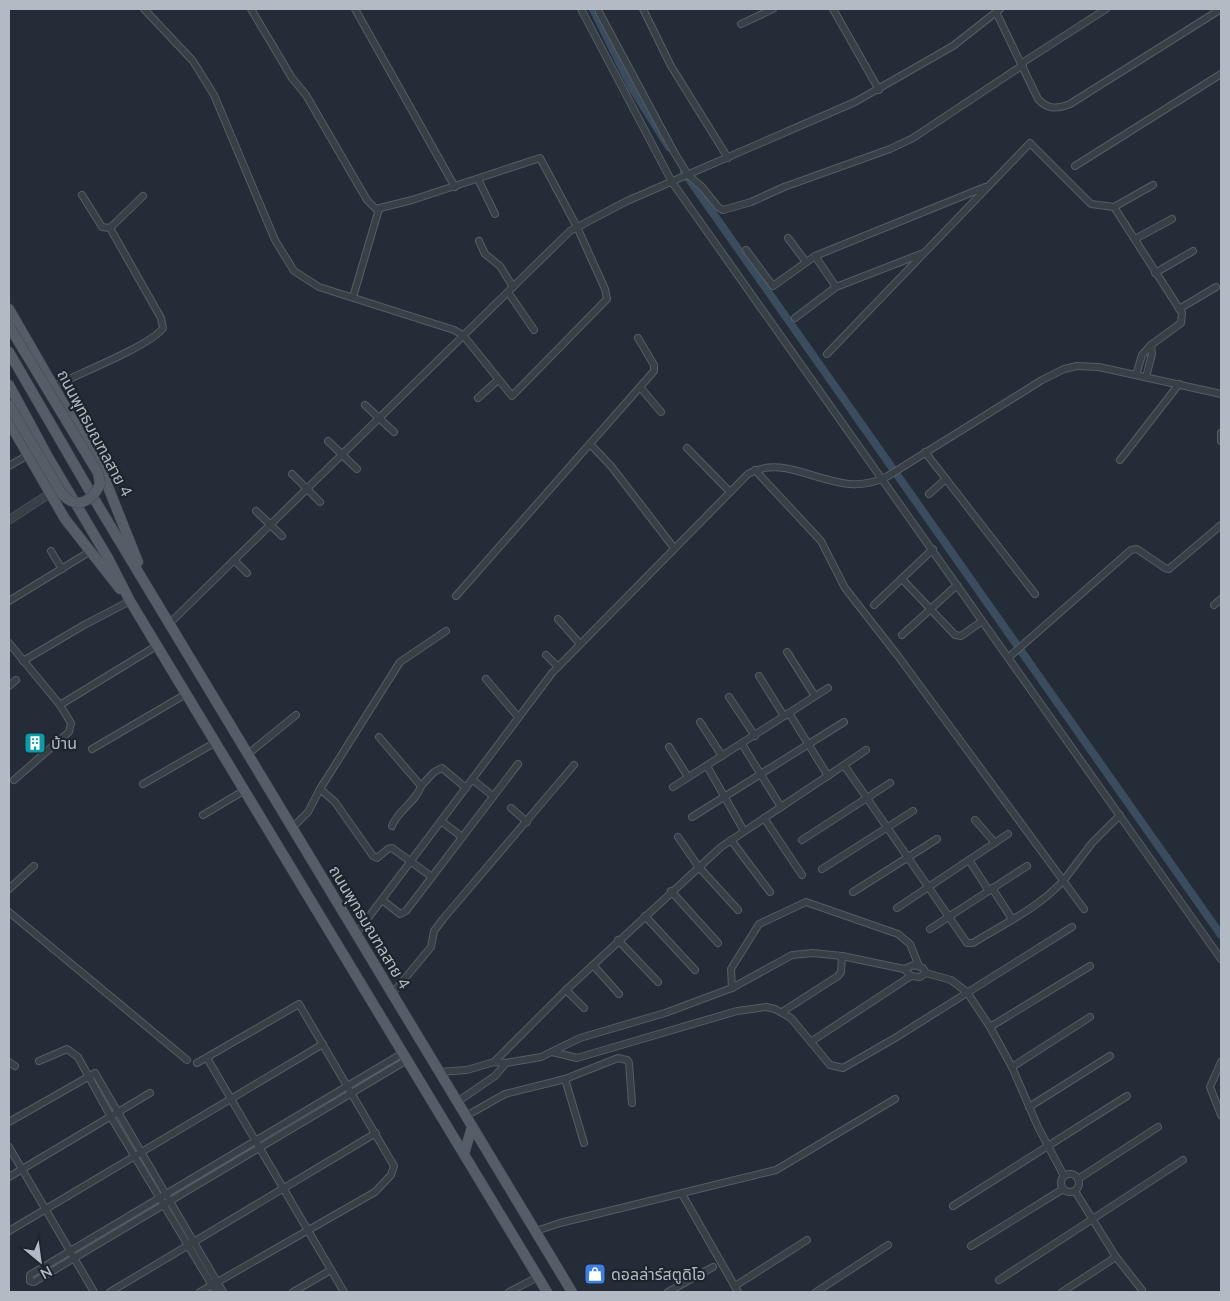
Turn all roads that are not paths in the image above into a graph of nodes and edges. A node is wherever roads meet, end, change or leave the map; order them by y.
1 (144, 9) edge
2 (251, 9) edge
3 (355, 9) edge
4 (581, 9) edge
5 (643, 9) edge
6 (772, 9) edge
7 (833, 9) edge
8 (1106, 9) edge
9 (1221, 9) edge
10 (998, 10) edge
11 (599, 12) dead end
12 (741, 24) dead end
13 (1022, 64) junction
14 (1221, 74) edge
15 (879, 90) junction
16 (728, 158) junction
17 (1075, 166) dead end
18 (687, 175) junction
19 (478, 179) junction
20 (674, 180) junction
21 (1153, 185) dead end
22 (989, 186) junction
23 (455, 187) junction
24 (82, 195) dead end
25 (143, 196) dead end
26 (1114, 207) junction
27 (379, 209) junction
28 (495, 214) dead end
29 (1172, 218) dead end
30 (577, 227) junction
31 (110, 228) junction
32 (788, 238) dead end
33 (1134, 239) junction
34 (479, 241) dead end
35 (746, 250) dead end
36 (1193, 251) dead end
37 (924, 253) junction
38 (816, 256) junction
39 (806, 262) junction
40 (1155, 273) junction
41 (513, 287) junction
42 (836, 287) junction
43 (1216, 287) dead end
44 (508, 292) junction
45 (353, 297) junction
46 (9, 308) edge
47 (1179, 309) junction
48 (795, 318) dead end
49 (9, 326) edge
50 (534, 330) dead end
51 (463, 335) junction
52 (638, 338) dead end
53 (1151, 345) junction
54 (9, 352) edge
55 (827, 354) dead end
56 (1136, 374) junction
57 (1146, 377) junction
58 (498, 380) junction
59 (1179, 384) junction
60 (9, 385) edge
61 (54, 386) junction
62 (640, 387) junction
63 (1221, 394) edge
64 (478, 398) dead end
65 (9, 405) edge
66 (365, 405) dead end
67 (661, 412) dead end
68 (378, 418) junction
69 (9, 422) edge
70 (394, 432) dead end
71 (1221, 433) edge
72 (328, 440) dead end
73 (1221, 441) edge
74 (591, 444) junction
75 (687, 448) dead end
76 (926, 452) junction
77 (342, 454) junction
78 (28, 455) junction
79 (1120, 460) dead end
80 (9, 466) edge
81 (357, 469) dead end
82 (755, 470) junction
83 (292, 474) dead end
84 (946, 478) junction
85 (881, 480) junction
86 (307, 489) junction
87 (730, 492) junction
88 (49, 494) junction
89 (929, 494) dead end
90 (320, 502) dead end
91 (256, 511) dead end
92 (9, 520) edge
93 (270, 525) junction
94 (1221, 525) edge
95 (282, 536) dead end
96 (674, 548) junction
97 (933, 549) junction
98 (51, 551) dead end
99 (89, 552) junction
100 (234, 560) junction
101 (62, 569) junction
102 (247, 573) dead end
103 (143, 577) junction
104 (902, 579) junction
105 (957, 585) junction
106 (1035, 594) dead end
107 (456, 596) dead end
108 (129, 599) junction
109 (1221, 599) edge
110 (9, 601) edge
111 (1214, 604) dead end
112 (874, 605) dead end
113 (931, 607) junction
114 (558, 619) dead end
115 (170, 623) junction
116 (978, 624) dead end
117 (446, 631) dead end
118 (902, 635) dead end
119 (9, 643) edge
120 (580, 644) junction
121 (158, 645) junction
122 (787, 652) dead end
123 (1014, 654) junction
124 (546, 655) dead end
125 (23, 661) junction
126 (558, 667) junction
127 (759, 676) dead end
128 (486, 679) dead end
129 (16, 680) dead end
130 (9, 686) edge
131 (828, 688) dead end
132 (186, 694) junction
133 (815, 696) junction
134 (729, 697) dead end
135 (60, 705) junction
136 (296, 715) dead end
137 (787, 715) junction
138 (518, 717) junction
139 (700, 722) dead end
140 (844, 722) dead end
141 (755, 736) junction
142 (379, 737) dead end
143 (216, 742) junction
144 (742, 744) junction
145 (808, 744) junction
146 (669, 747) dead end
147 (92, 749) dead end
148 (866, 750) dead end
149 (248, 754) junction
150 (722, 756) junction
151 (518, 764) dead end
152 (574, 765) dead end
153 (706, 766) junction
154 (844, 766) junction
155 (762, 774) junction
156 (828, 776) junction
157 (688, 777) junction
158 (14, 780) dead end
159 (473, 780) junction
160 (890, 783) dead end
161 (143, 784) dead end
162 (422, 786) junction
163 (673, 787) dead end
164 (466, 788) junction
165 (320, 789) junction
166 (245, 790) junction
167 (493, 796) junction
168 (725, 797) junction
169 (867, 799) junction
170 (781, 806) junction
171 (510, 808) dead end
172 (913, 811) dead end
173 (203, 814) dead end
174 (1120, 815) junction
175 (692, 817) dead end
176 (764, 818) junction
177 (975, 820) dead end
178 (441, 821) junction
179 (527, 822) junction
180 (392, 826) dead end
181 (292, 828) junction
182 (887, 828) junction
183 (744, 831) junction
184 (1008, 834) dead end
185 (462, 837) junction
186 (678, 837) dead end
187 (936, 839) dead end
188 (731, 840) junction
189 (802, 840) dead end
190 (995, 843) junction
191 (908, 858) junction
192 (969, 860) junction
193 (411, 861) junction
194 (34, 866) dead end
195 (698, 866) junction
196 (1027, 866) dead end
197 (822, 869) dead end
198 (802, 875) dead end
199 (432, 877) junction
200 (1062, 882) junction
201 (929, 886) junction
202 (9, 889) edge
203 (990, 889) junction
204 (671, 892) junction
205 (770, 892) dead end
206 (853, 892) dead end
207 (382, 900) junction
208 (897, 908) dead end
209 (1084, 909) dead end
210 (738, 910) dead end
211 (9, 912) edge
212 (645, 916) junction
213 (948, 916) junction
214 (1012, 919) junction
215 (1072, 927) dead end
216 (930, 929) dead end
217 (356, 934) junction
218 (618, 940) junction
219 (718, 943) dead end
220 (842, 956) junction
221 (1221, 959) edge
222 (593, 965) junction
223 (919, 966) junction
224 (1090, 966) dead end
225 (904, 969) junction
226 (695, 970) dead end
227 (926, 973) junction
228 (911, 976) junction
229 (658, 982) dead end
230 (732, 988) junction
231 (566, 990) junction
232 (967, 992) junction
233 (392, 994) junction
234 (619, 994) dead end
235 (584, 1008) dead end
236 (782, 1012) junction
237 (1090, 1018) dead end
238 (990, 1027) junction
239 (812, 1041) junction
240 (323, 1044) junction
241 (552, 1052) junction
242 (1110, 1056) dead end
243 (405, 1057) junction
244 (207, 1058) junction
245 (187, 1060) dead end
246 (39, 1061) dead end
247 (494, 1062) junction
248 (1221, 1062) edge
249 (506, 1063) junction
250 (197, 1064) dead end
251 (1012, 1067) junction
252 (439, 1072) junction
253 (87, 1076) junction
254 (564, 1079) junction
255 (350, 1089) junction
256 (150, 1094) dead end
257 (1127, 1096) dead end
258 (231, 1099) junction
259 (895, 1099) dead end
260 (458, 1102) junction
261 (632, 1103) dead end
262 (1029, 1107) junction
263 (114, 1115) junction
264 (1221, 1115) edge
265 (466, 1116) junction
266 (9, 1122) edge
267 (472, 1127) junction
268 (1158, 1127) dead end
269 (376, 1133) junction
270 (255, 1141) junction
271 (584, 1143) dead end
272 (1048, 1146) junction
273 (9, 1147) edge
274 (258, 1148) junction
275 (138, 1155) junction
276 (467, 1158) junction
277 (1183, 1160) dead end
278 (22, 1169) junction
279 (9, 1176) edge
280 (1064, 1176) junction
281 (1078, 1179) junction
282 (283, 1189) junction
283 (1063, 1189) junction
284 (1075, 1190) junction
285 (682, 1194) junction
286 (164, 1199) junction
287 (953, 1206) dead end
288 (44, 1210) junction
289 (1092, 1218) junction
290 (307, 1229) junction
291 (9, 1231) edge
292 (536, 1231) junction
293 (807, 1240) dead end
294 (191, 1244) junction
295 (888, 1245) dead end
296 (971, 1246) dead end
297 (70, 1251) junction
298 (1116, 1257) junction
299 (74, 1258) junction
300 (713, 1267) dead end
301 (331, 1270) junction
302 (538, 1277) junction
303 (999, 1280) dead end
304 (214, 1284) junction
305 (736, 1289) edge
306 (1142, 1290) dead end
307 (94, 1292) edge
308 (110, 1292) edge
309 (200, 1292) edge
310 (216, 1292) edge
311 (223, 1292) edge
312 (293, 1292) edge
313 (344, 1292) edge
314 (509, 1292) edge
315 (547, 1292) edge
316 (572, 1292) edge
317 (668, 1292) edge
318 (816, 1292) edge
319 (1062, 1292) edge

1 - 45 street
2 - 27 street
3 - 23 street
4 - 20 street
5 - 16 street
6 - 12 street
7 - 15 street
8 - 13 street
9 - 13 street
10 - 13 street
10 - 15 street
11 - 18 street
13 - 18 street
14 - 17 street
15 - 16 street
16 - 18 street
18 - 20 street
19 - 23 street
19 - 28 street
19 - 30 street
20 - 30 street
20 - 85 street
21 - 26 street
22 - 26 street
22 - 37 street
22 - 38 street
23 - 27 street
24 - 31 street
25 - 31 street
26 - 33 street
27 - 45 street
29 - 33 street
30 - 41 street
30 - 58 street
31 - 61 street
32 - 39 street
33 - 40 street
34 - 41 street
35 - 39 street
36 - 40 street
37 - 42 street
37 - 55 street
38 - 39 street
38 - 42 street
40 - 47 street
41 - 44 street
42 - 48 street
43 - 47 street
44 - 50 street
44 - 51 street
45 - 51 street
46 - 61 main road, ถนนพุทธมณฑลสาย 4
47 - 53 street
49 - 65 main road, bridge
51 - 58 street
51 - 68 street
52 - 62 street
53 - 56 street
53 - 57 street
54 - 103 main road, ถนนพุทธมณฑลสาย 4
56 - 57 street
56 - 76 street
57 - 59 street
58 - 64 street
59 - 63 street
59 - 79 street
60 - 108 main road
61 - 103 main road, ถนนพุทธมณฑลสาย 4
62 - 67 street
62 - 74 street
66 - 68 street
68 - 70 street
68 - 77 street
69 - 78 main road
71 - 73 street
72 - 77 street
74 - 96 street
74 - 107 street
75 - 87 street
76 - 84 street
76 - 85 street
77 - 81 street
77 - 86 street
78 - 80 street
78 - 88 main road
82 - 85 street
82 - 87 street
82 - 200 street
83 - 86 street
84 - 89 street
84 - 106 street
85 - 97 street
86 - 90 street
86 - 93 street
87 - 96 street
88 - 92 street
88 - 99 main road
91 - 93 street
93 - 95 street
93 - 100 street
94 - 123 street
96 - 120 street
97 - 104 street
97 - 105 street
98 - 101 street
99 - 101 street
99 - 108 main road
100 - 102 street
100 - 115 street
101 - 110 street
103 - 115 main road, ถนนพุทธมณฑลสาย 4
104 - 112 street
104 - 113 street
105 - 113 street
105 - 123 street
108 - 121 main road
108 - 125 street
109 - 111 street
113 - 116 street
113 - 118 street
114 - 120 street
115 - 149 main road, ถนนพุทธมณฑลสาย 4
117 - 165 street
119 - 125 street
120 - 126 street
121 - 132 main road
121 - 135 street
122 - 133 street
123 - 174 street
124 - 126 street
125 - 135 street
126 - 138 street
127 - 137 street
128 - 138 street
129 - 130 street
131 - 133 street
132 - 143 main road
132 - 147 street
133 - 137 street
134 - 141 street
135 - 158 street
136 - 149 street
137 - 141 street
137 - 145 street
138 - 159 street
139 - 150 street
140 - 145 street
141 - 144 street
142 - 162 street
143 - 161 street
143 - 166 main road
144 - 150 street
144 - 155 street
145 - 155 street
145 - 156 street
146 - 157 street
148 - 154 street
149 - 181 main road, ถนนพุทธมณฑลสาย 4
150 - 153 street
151 - 167 street
152 - 179 street
153 - 157 street
153 - 168 street
154 - 156 street
154 - 169 street
155 - 168 street
155 - 170 street
156 - 170 street
157 - 163 street
159 - 164 street
159 - 167 street
160 - 169 street
162 - 164 street
162 - 180 street
164 - 178 street
165 - 181 street
165 - 193 street
166 - 173 street
166 - 243 main road
167 - 185 street
168 - 175 street
168 - 183 street
169 - 182 street
169 - 189 street
170 - 176 street
171 - 179 street
172 - 182 street
174 - 200 street
174 - 221 street
176 - 183 street
176 - 198 street
177 - 190 street
178 - 185 street
178 - 193 street
179 - 233 street
181 - 217 main road, ถนนพุทธมณฑลสาย 4
182 - 191 street
182 - 197 street
183 - 188 street
184 - 190 street
185 - 199 street
186 - 195 street
187 - 191 street
188 - 195 street
188 - 205 street
190 - 192 street
191 - 201 street
191 - 206 street
192 - 201 street
192 - 203 street
193 - 199 street
193 - 207 street
194 - 202 street
195 - 204 street
195 - 210 street
196 - 203 street
199 - 207 street
200 - 209 street
200 - 214 street
201 - 208 street
201 - 213 street
203 - 213 street
203 - 214 street
204 - 212 street
204 - 219 street
207 - 217 street
211 - 245 street
212 - 218 street
212 - 226 street
213 - 214 street
213 - 216 street
215 - 232 street
217 - 233 main road, ถนนพุทธมณฑลสาย 4
218 - 222 street
218 - 229 street
220 - 225 street
220 - 230 street
220 - 236 street
222 - 231 street
222 - 234 street
223 - 225 street
223 - 227 street
223 - 230 street
224 - 238 street
225 - 228 street
227 - 228 street
227 - 232 street
228 - 239 street
230 - 241 street
231 - 235 street
231 - 247 street
232 - 238 street
232 - 239 street
233 - 252 main road, ถนนพุทธมณฑลสาย 4
236 - 239 street
236 - 241 street
237 - 251 street
238 - 251 street
240 - 244 street
240 - 255 street
240 - 258 street
241 - 249 street
242 - 262 street
243 - 255 street
243 - 276 main road
244 - 250 street
244 - 258 street
246 - 253 street
247 - 249 street
247 - 252 street
248 - 264 street
249 - 260 street
251 - 262 street
252 - 260 main road, ถนนพุทธมณฑลสาย 4
253 - 263 street
253 - 266 street
254 - 261 street
254 - 265 street
254 - 271 street
255 - 269 street
255 - 270 street
255 - 274 street
256 - 263 street
257 - 272 street
258 - 270 street
258 - 275 street
259 - 285 street
260 - 265 main road, ถนนพุทธมณฑลสาย 4
262 - 272 street
263 - 275 street
263 - 278 street
265 - 267 main road, ถนนพุทธมณฑลสาย 4
267 - 276 main road
267 - 292 main road, ถนนพุทธมณฑลสาย 4
268 - 281 street
269 - 282 street
269 - 290 street
270 - 274 street
270 - 286 street
272 - 280 street
272 - 287 street
273 - 278 street
274 - 282 street
274 - 286 street
275 - 286 street
275 - 288 street
276 - 302 main road
277 - 289 street
278 - 279 street
278 - 288 street
280 - 281 street
280 - 283 street
281 - 284 street
282 - 290 street
282 - 294 street
283 - 284 street
283 - 296 street
284 - 289 street
285 - 292 street
285 - 305 street
286 - 294 street
286 - 297 street
286 - 299 street
288 - 291 street
288 - 297 street
289 - 298 street
289 - 303 street
290 - 301 street
290 - 304 street
292 - 316 main road, ถนนพุทธมณฑลสาย 4
293 - 305 street
294 - 304 street
294 - 308 street
295 - 318 street
297 - 299 street
297 - 299 street
298 - 306 street
298 - 319 street
299 - 307 street
300 - 317 street
301 - 312 street
301 - 313 street
302 - 314 street
302 - 315 main road
304 - 309 street
304 - 310 street
304 - 311 street

